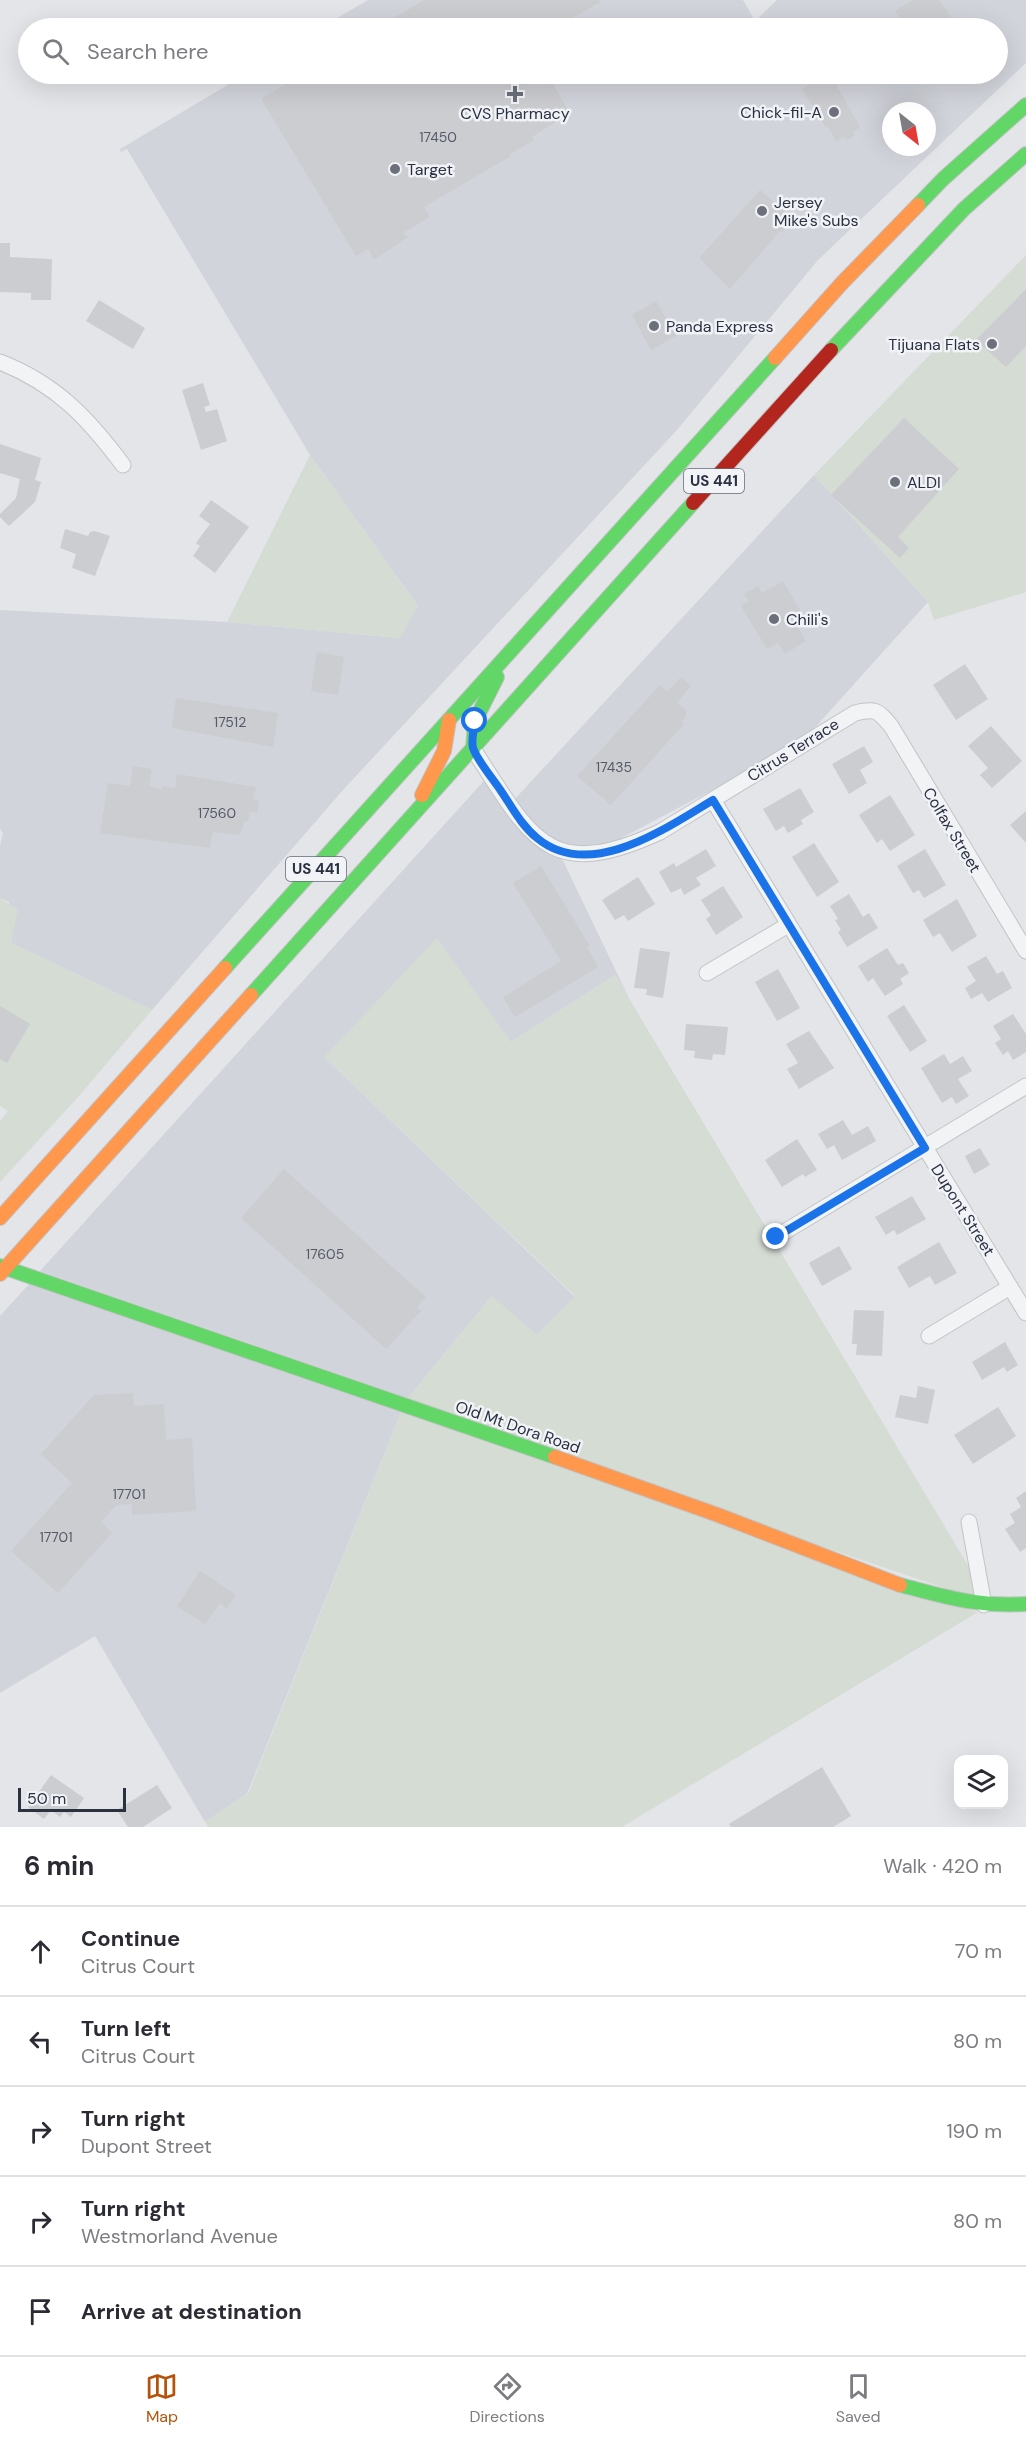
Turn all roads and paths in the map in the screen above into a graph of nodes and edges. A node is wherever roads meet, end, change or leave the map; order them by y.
1 (1026, 105) edge
2 (1026, 154) edge
3 (0, 362) edge
4 (123, 465) dead end
5 (510, 652) junction
6 (876, 711) joint
7 (449, 720) junction
8 (473, 749) junction
9 (713, 800) junction
10 (411, 818) junction
11 (788, 924) junction
12 (1026, 951) edge
13 (707, 973) dead end
14 (1026, 1086) edge
15 (925, 1148) junction
16 (0, 1218) edge
17 (776, 1237) dead end
18 (2, 1269) edge
19 (1010, 1287) junction
20 (1026, 1313) edge
21 (929, 1336) dead end
22 (969, 1522) dead end
23 (1026, 1604) edge
24 (984, 1605) junction

1 - 5 main road, US 441
2 - 8 main road, US 441
3 - 4 street
5 - 7 main road, US 441
5 - 8 main road
6 - 9 street, Citrus Terrace
6 - 12 street, Colfax Street
7 - 10 main road
7 - 16 main road, US 441
8 - 9 street, Citrus Terrace
8 - 10 main road, US 441
9 - 11 street, Dupont Street
10 - 18 main road, US 441
11 - 13 street
11 - 15 street, Dupont Street
14 - 15 street
15 - 17 street
15 - 19 street, Dupont Street
18 - 24 main road, Old Mt Dora Road
19 - 20 street, Dupont Street
19 - 21 street
22 - 24 street
23 - 24 main road, Old Mt Dora Road

